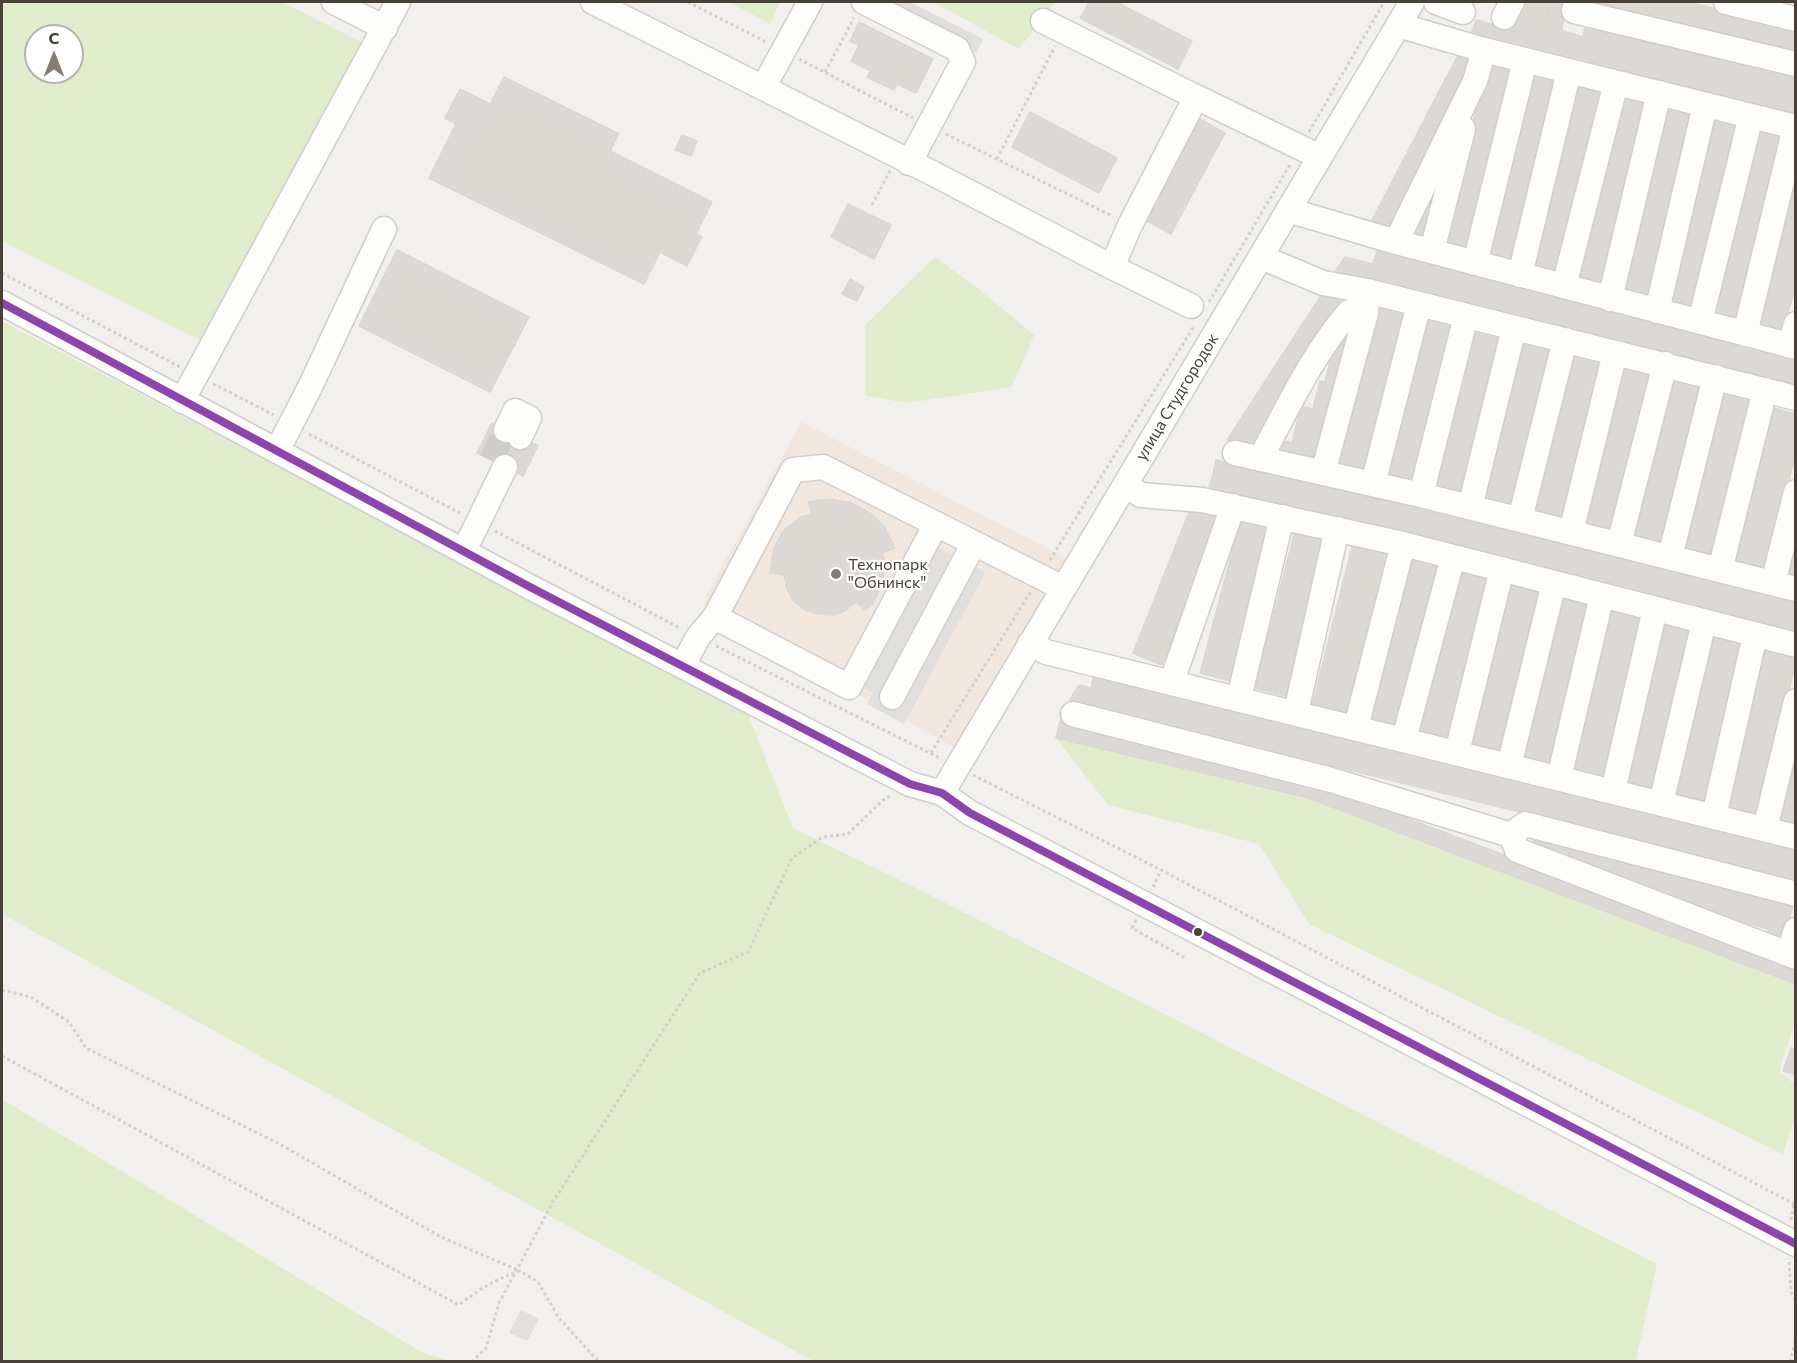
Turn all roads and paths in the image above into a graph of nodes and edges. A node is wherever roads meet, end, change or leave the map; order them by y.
1 (334, 2) edge
2 (398, 2) edge
3 (593, 2) edge
4 (688, 2) edge
5 (810, 2) edge
6 (1384, 2) edge
7 (1412, 2) edge
8 (1436, 2) edge
9 (1576, 2) edge
10 (1726, 2) edge
11 (861, 7) edge
12 (1463, 12) dead end
13 (1796, 19) edge
14 (1398, 25) junction
15 (1053, 26) joint
16 (385, 28) junction
17 (1484, 50) junction
18 (783, 51) junction
19 (1525, 61) junction
20 (1796, 64) edge
21 (1569, 71) junction
22 (825, 72) junction
23 (1475, 81) junction
24 (1616, 83) junction
25 (763, 88) junction
26 (1659, 93) junction
27 (1196, 97) junction
28 (1706, 105) junction
29 (1751, 116) junction
30 (929, 126) junction
31 (1795, 127) edge
32 (1310, 153) junction
33 (997, 159) junction
34 (909, 163) junction
35 (1288, 210) junction
36 (1130, 225) junction
37 (384, 229) dead end
38 (1396, 242) junction
39 (1432, 252) junction
40 (1261, 256) junction
41 (1475, 263) junction
42 (1112, 267) junction
43 (2, 273) edge
44 (1520, 275) junction
45 (1564, 286) junction
46 (1610, 298) junction
47 (1367, 302) junction
48 (2, 303) edge
49 (1419, 304) junction
50 (1199, 310) junction
51 (1658, 311) junction
52 (1466, 316) junction
53 (1700, 322) junction
54 (1514, 328) junction
55 (1745, 334) junction
56 (1794, 339) edge
57 (1565, 340) junction
58 (1615, 353) junction
59 (1665, 364) junction
60 (196, 375) junction
61 (1715, 376) junction
62 (1765, 390) junction
63 (1796, 398) edge
64 (182, 401) junction
65 (291, 424) junction
66 (277, 451) junction
67 (1235, 453) dead end
68 (1260, 459) junction
69 (498, 463) tunnel mouth
70 (1323, 473) junction
71 (1373, 484) junction
72 (1125, 485) junction
73 (1796, 492) edge
74 (1421, 495) junction
75 (1233, 506) junction
76 (1470, 507) junction
77 (468, 517) dead end
78 (1282, 517) junction
79 (1520, 519) junction
80 (936, 524) junction
81 (489, 528) dead end
82 (1338, 529) junction
83 (1571, 531) junction
84 (974, 543) junction
85 (1403, 544) junction
86 (1618, 544) junction
87 (457, 547) junction
88 (1453, 557) junction
89 (1670, 557) junction
90 (1048, 563) dead end
91 (1502, 569) junction
92 (1720, 570) junction
93 (1036, 583) dead end
94 (1554, 583) junction
95 (1784, 586) edge
96 (1063, 588) junction
97 (1602, 595) junction
98 (1654, 609) junction
99 (715, 617) junction
100 (1704, 622) junction
101 (1755, 635) junction
102 (698, 637) junction
103 (1030, 643) junction
104 (1796, 645) edge
105 (683, 665) junction
106 (1172, 681) junction
107 (892, 697) dead end
108 (1239, 698) junction
109 (1796, 701) edge
110 (1296, 712) junction
111 (1073, 714) dead end
112 (1356, 727) junction
113 (1404, 739) junction
114 (1457, 752) junction
115 (931, 753) junction
116 (1509, 766) junction
117 (956, 767) junction
118 (1559, 778) junction
119 (910, 784) junction
120 (1613, 791) junction
121 (942, 793) junction
122 (1661, 803) junction
123 (1714, 816) junction
124 (1765, 829) junction
125 (1511, 835) junction
126 (1796, 837) edge
127 (1796, 894) edge
128 (1796, 930) edge
129 (1792, 956) edge
130 (2, 990) edge
131 (2, 1056) edge
132 (1796, 1205) edge
133 (1796, 1244) edge
134 (518, 1271) junction
135 (1796, 1338) edge
136 (472, 1362) edge
137 (599, 1362) edge
138 (1790, 1362) edge

1 - 16 street
2 - 16 street
3 - 25 street
4 - 18 path
5 - 18 street
6 - 32 path
7 - 14 street, улица Студгородок
8 - 12 street
9 - 20 street
10 - 13 street
11 - 22 path
11 - 30 street
14 - 17 street
14 - 32 street, улица Студгородок
15 - 27 street
15 - 33 path
16 - 60 street
17 - 19 street
17 - 23 street
18 - 22 path
18 - 25 street
19 - 21 street
19 - 41 street
21 - 24 street
21 - 44 street
22 - 30 path
23 - 38 street
23 - 39 street
24 - 26 street
24 - 45 street
25 - 34 street
26 - 28 street
26 - 46 street
27 - 32 street
27 - 36 street
28 - 29 street
28 - 51 street
29 - 31 street
29 - 53 street
30 - 33 path
30 - 34 street
31 - 55 street
32 - 35 street, улица Студгородок
32 - 50 path
33 - 36 path
34 - 42 street
35 - 38 street
35 - 40 street, улица Студгородок
36 - 42 street
37 - 65 street
38 - 39 street
39 - 41 street
40 - 47 street
40 - 72 street, улица Студгородок
41 - 44 street
42 - 50 street
43 - 60 path
44 - 45 street
45 - 46 street
46 - 51 street
47 - 49 street
47 - 68 street
47 - 70 street
48 - 64 street
49 - 52 street
49 - 71 street
50 - 90 path
51 - 53 street
52 - 54 street
52 - 74 street
53 - 55 street
54 - 57 street
54 - 76 street
55 - 56 street
57 - 58 street
57 - 79 street
58 - 59 street
58 - 83 street
59 - 61 street
59 - 86 street
60 - 64 street
60 - 65 path
61 - 62 street
61 - 89 street
62 - 63 street
62 - 92 street
64 - 66 street
65 - 66 street
65 - 77 path
66 - 87 street
67 - 68 street
68 - 70 street
69 - 87 street
70 - 71 street
71 - 74 street
72 - 75 street
72 - 96 street, улица Студгородок
73 - 95 street
74 - 76 street
75 - 78 street
75 - 106 street
76 - 79 street
78 - 82 street
78 - 108 street
79 - 83 street
80 - 84 street
80 - 99 street
80 - 99 street
81 - 102 path
82 - 85 street
82 - 110 street
83 - 86 street
84 - 96 street
84 - 107 street
85 - 88 street
85 - 112 street
86 - 89 street
87 - 105 street
88 - 91 street
88 - 113 street
89 - 92 street
91 - 94 street
91 - 114 street
92 - 95 street
93 - 115 path
94 - 97 street
94 - 116 street
96 - 103 street, улица Студгородок
97 - 98 street
97 - 118 street
98 - 100 street
98 - 120 street
99 - 102 street
100 - 101 street
100 - 122 street
101 - 104 street
101 - 123 street
102 - 105 street
102 - 115 path
103 - 106 street
103 - 117 street, улица Студгородок
105 - 119 street
106 - 108 street
108 - 110 street
109 - 124 street
110 - 112 street
111 - 125 street
112 - 113 street
113 - 114 street
114 - 116 street
115 - 117 path
116 - 118 street
117 - 121 street, улица Студгородок
117 - 132 path
118 - 120 street
119 - 121 street
119 - 134 path
120 - 122 street
121 - 133 street
122 - 123 street
123 - 124 street
124 - 126 street
125 - 127 street
125 - 129 street
128 - 129 street
130 - 134 path
131 - 134 path
134 - 136 path
134 - 137 path
135 - 138 path

